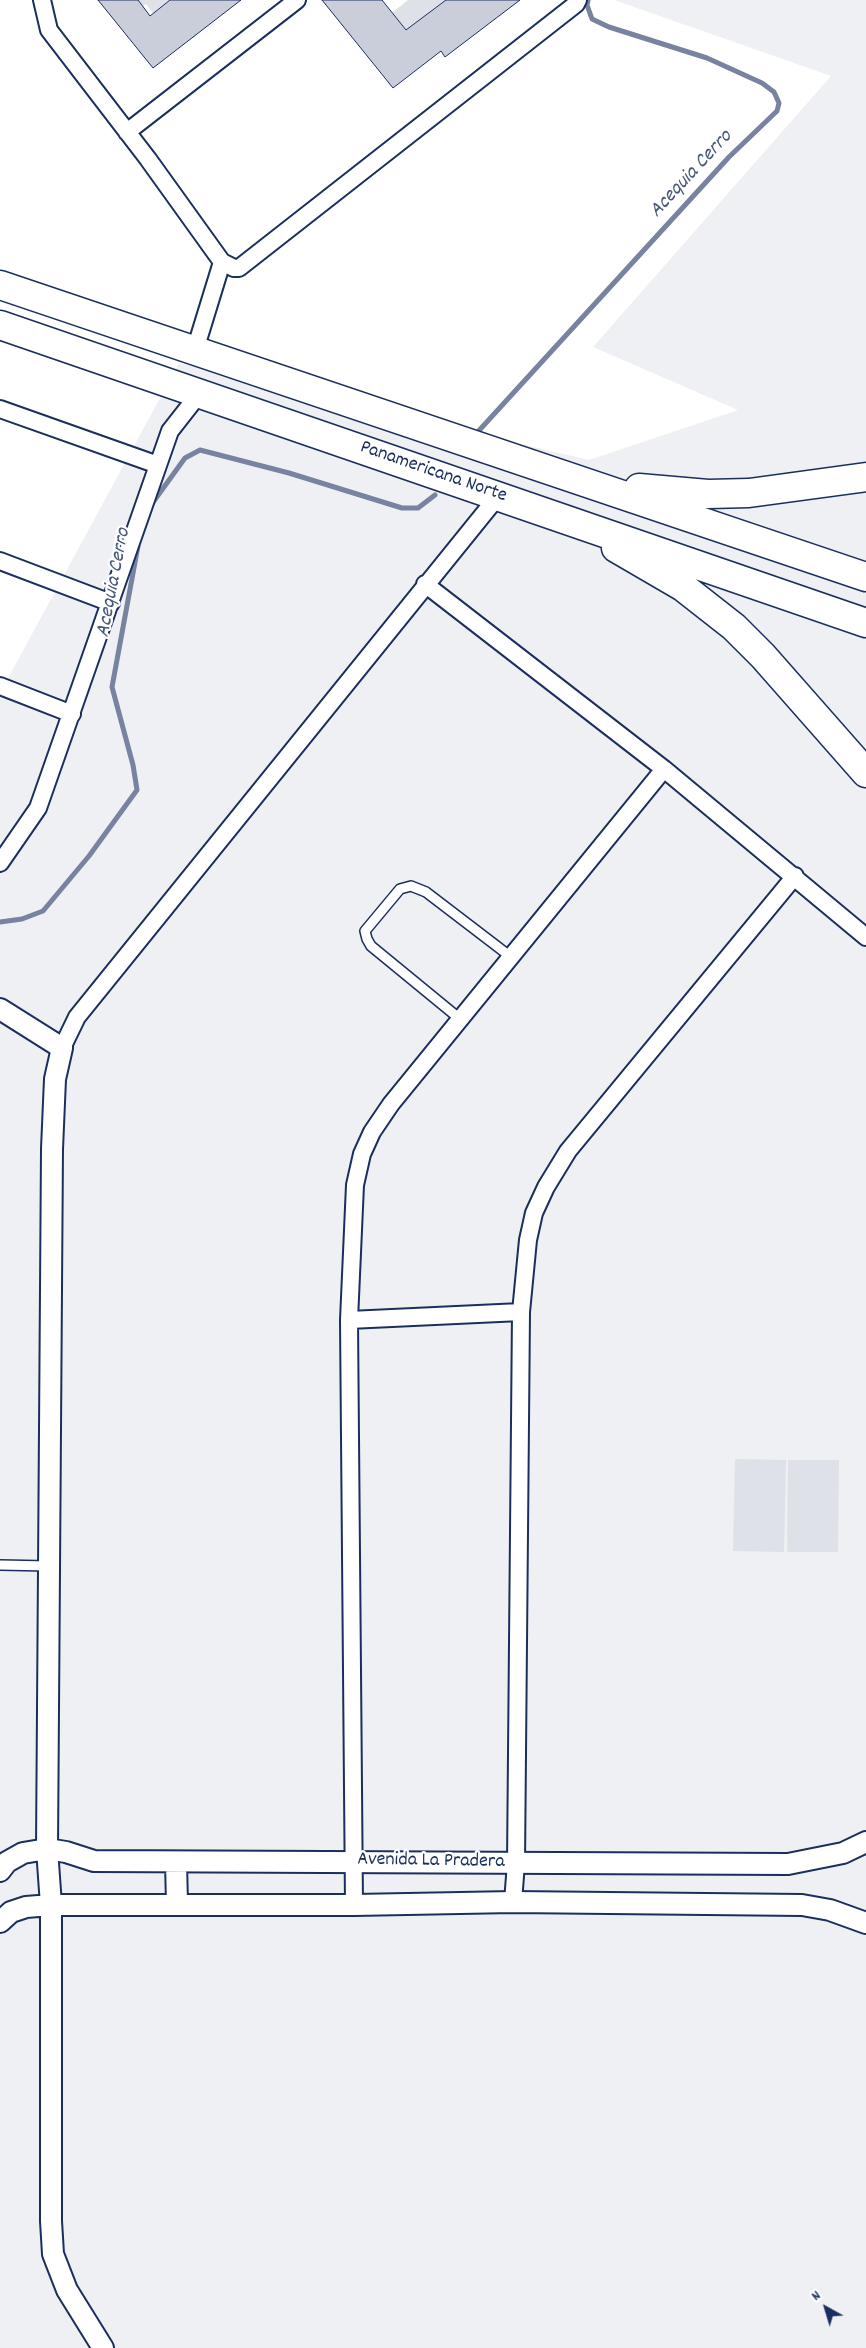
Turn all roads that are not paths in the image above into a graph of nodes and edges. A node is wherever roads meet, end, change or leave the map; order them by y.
1 (42, 0) edge
2 (297, 0) edge
3 (578, 0) edge
4 (127, 132) junction
5 (222, 262) junction
6 (0, 285) edge
7 (0, 325) edge
8 (195, 350) junction
9 (199, 394) junction
10 (0, 409) edge
11 (158, 465) junction
12 (866, 477) edge
13 (588, 482) junction
14 (499, 495) junction
15 (561, 516) junction
16 (0, 561) edge
17 (866, 577) edge
18 (425, 584) junction
19 (111, 602) junction
20 (866, 622) edge
21 (0, 686) edge
22 (72, 714) junction
23 (664, 769) junction
24 (866, 773) edge
25 (0, 863) edge
26 (795, 876) junction
27 (866, 937) edge
28 (511, 957) junction
29 (0, 1009) edge
30 (460, 1019) junction
31 (62, 1048) junction
32 (521, 1312) junction
33 (349, 1320) junction
34 (0, 1565) edge
35 (49, 1566) junction
36 (866, 1842) edge
37 (47, 1849) junction
38 (354, 1861) junction
39 (176, 1862) junction
40 (516, 1863) junction
41 (0, 1871) edge
42 (513, 1902) junction
43 (177, 1904) junction
44 (51, 1905) junction
45 (354, 1905) junction
46 (4, 1912) edge
47 (866, 1924) edge
48 (103, 2348) edge

1 - 4 street
2 - 4 street
3 - 5 street
4 - 5 street
5 - 8 street
6 - 8 highway, Panamericana Norte
7 - 9 highway, Panamericana Norte
8 - 13 highway, Panamericana Norte
9 - 11 street
9 - 14 highway, Panamericana Norte
10 - 11 street
11 - 19 street
12 - 13 highway
13 - 17 highway, Panamericana Norte
14 - 15 highway, Panamericana Norte
14 - 18 street
15 - 20 highway, Panamericana Norte
15 - 24 highway
16 - 19 street
18 - 23 street
18 - 31 street
19 - 22 street
21 - 22 street
22 - 25 street
23 - 26 street
23 - 28 street
26 - 27 street
26 - 32 street
28 - 30 street
28 - 30 lane
29 - 31 street
30 - 33 street
31 - 35 street
32 - 33 street
32 - 40 street
33 - 38 street
34 - 35 lane
35 - 37 street
36 - 40 street, Avenida La Pradera
37 - 39 street, Avenida La Pradera
37 - 41 street, Avenida La Pradera
37 - 44 street
38 - 39 street, Avenida La Pradera
38 - 40 street, Avenida La Pradera
38 - 45 street
39 - 43 street
40 - 42 street
42 - 45 street, Avenida La Pradera
42 - 47 street, Avenida La Pradera
43 - 44 street, Avenida La Pradera
43 - 45 street, Avenida La Pradera
44 - 46 street, Avenida La Pradera
44 - 48 street

